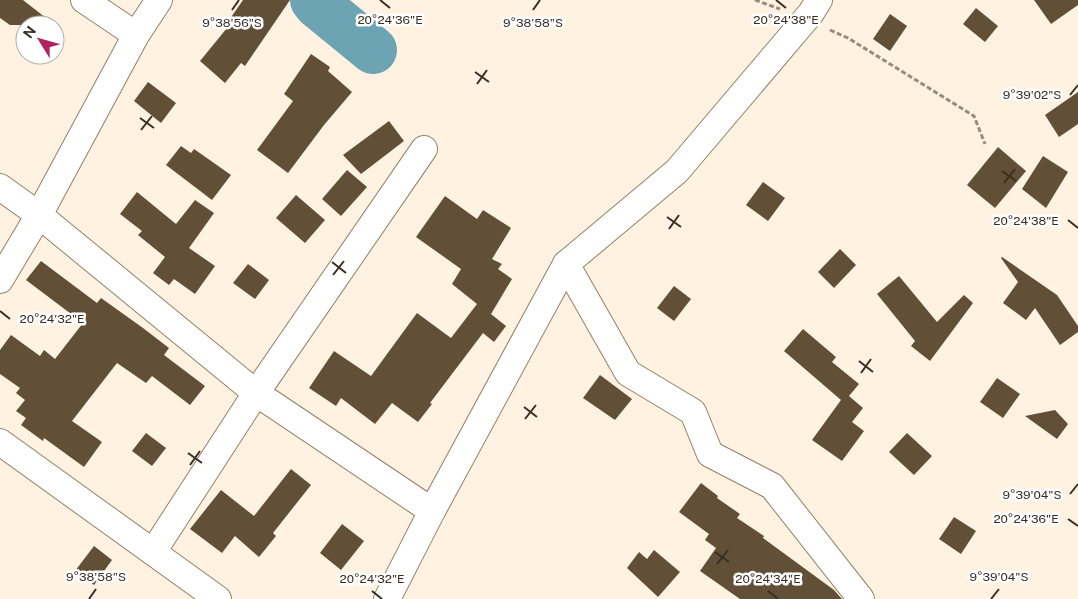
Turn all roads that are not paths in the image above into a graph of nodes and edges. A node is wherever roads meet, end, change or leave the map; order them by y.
1 (84, 0) edge
2 (159, 0) edge
3 (812, 10) edge
4 (136, 35) junction
5 (424, 149) dead end
6 (0, 187) edge
7 (39, 215) junction
8 (566, 264) junction
9 (0, 280) edge
10 (256, 393) junction
11 (0, 442) edge
12 (432, 511) junction
13 (153, 552) junction
14 (218, 599) edge
15 (387, 599) edge
16 (861, 599) edge

1 - 4 street
2 - 4 street
3 - 8 street
4 - 7 street
5 - 10 street
6 - 7 street
7 - 9 street
7 - 10 street
8 - 12 street
8 - 16 street
10 - 12 street
10 - 13 street
11 - 13 street
12 - 15 street
13 - 14 street

